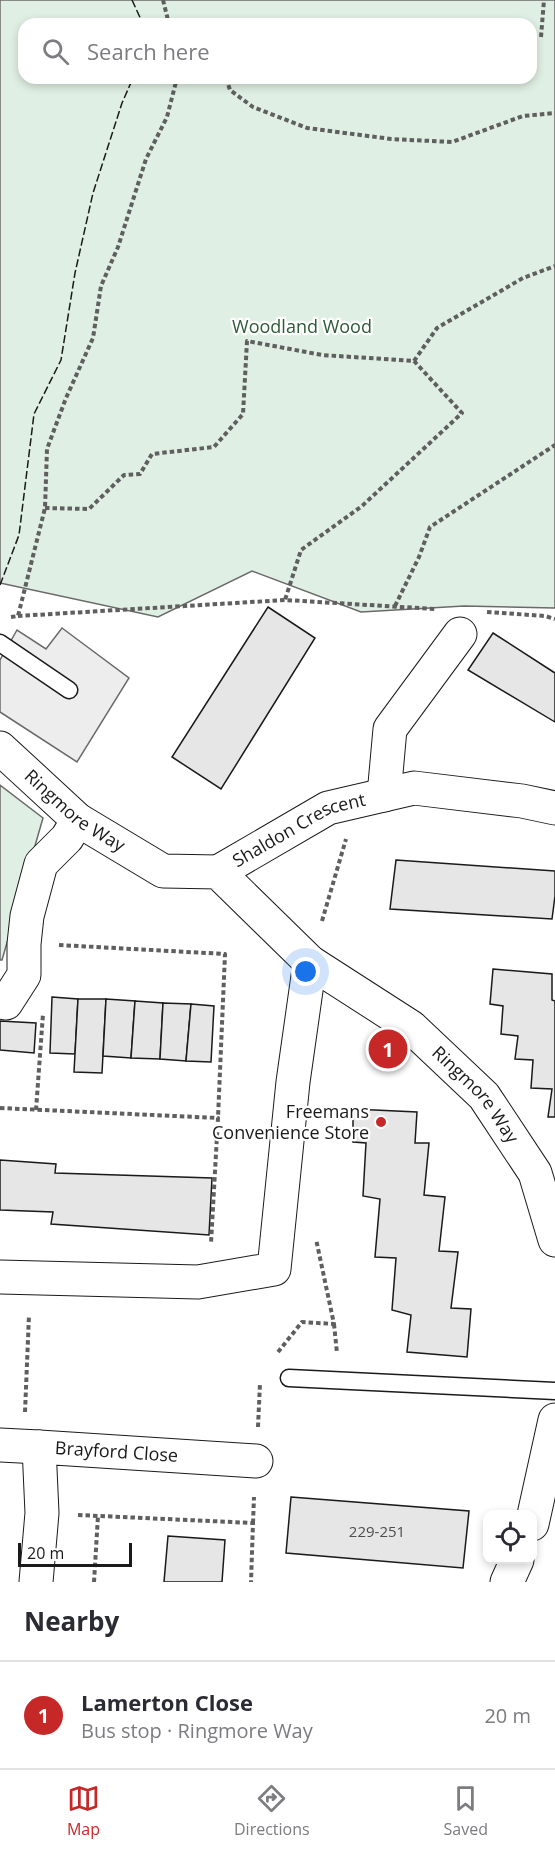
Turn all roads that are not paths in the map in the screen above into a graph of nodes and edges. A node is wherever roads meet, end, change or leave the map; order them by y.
1 (460, 618) road end
2 (0, 643) edge
3 (69, 690) dead end
4 (0, 748) edge
5 (371, 798) junction
6 (555, 808) edge
7 (78, 820) junction
8 (218, 872) junction
9 (310, 962) junction
10 (0, 1002) edge
11 (555, 1239) edge
12 (15, 1278) edge
13 (289, 1378) dead end
14 (555, 1391) edge
15 (555, 1420) edge
16 (21, 1446) edge
17 (256, 1461) road end
18 (535, 1510) edge
19 (515, 1564) edge
20 (36, 1582) edge
21 (507, 1582) edge

1 - 5 street, Shaldon Crescent
2 - 3 lane
4 - 7 street, Ringmore Way
5 - 6 street, Shaldon Crescent
5 - 8 street, Shaldon Crescent
7 - 8 street, Ringmore Way
7 - 10 street
8 - 9 street, Ringmore Way
9 - 11 street, Ringmore Way
9 - 12 street
13 - 14 lane
15 - 18 street
16 - 17 street, Brayford Close
16 - 20 street, Brayford Close
19 - 21 street

